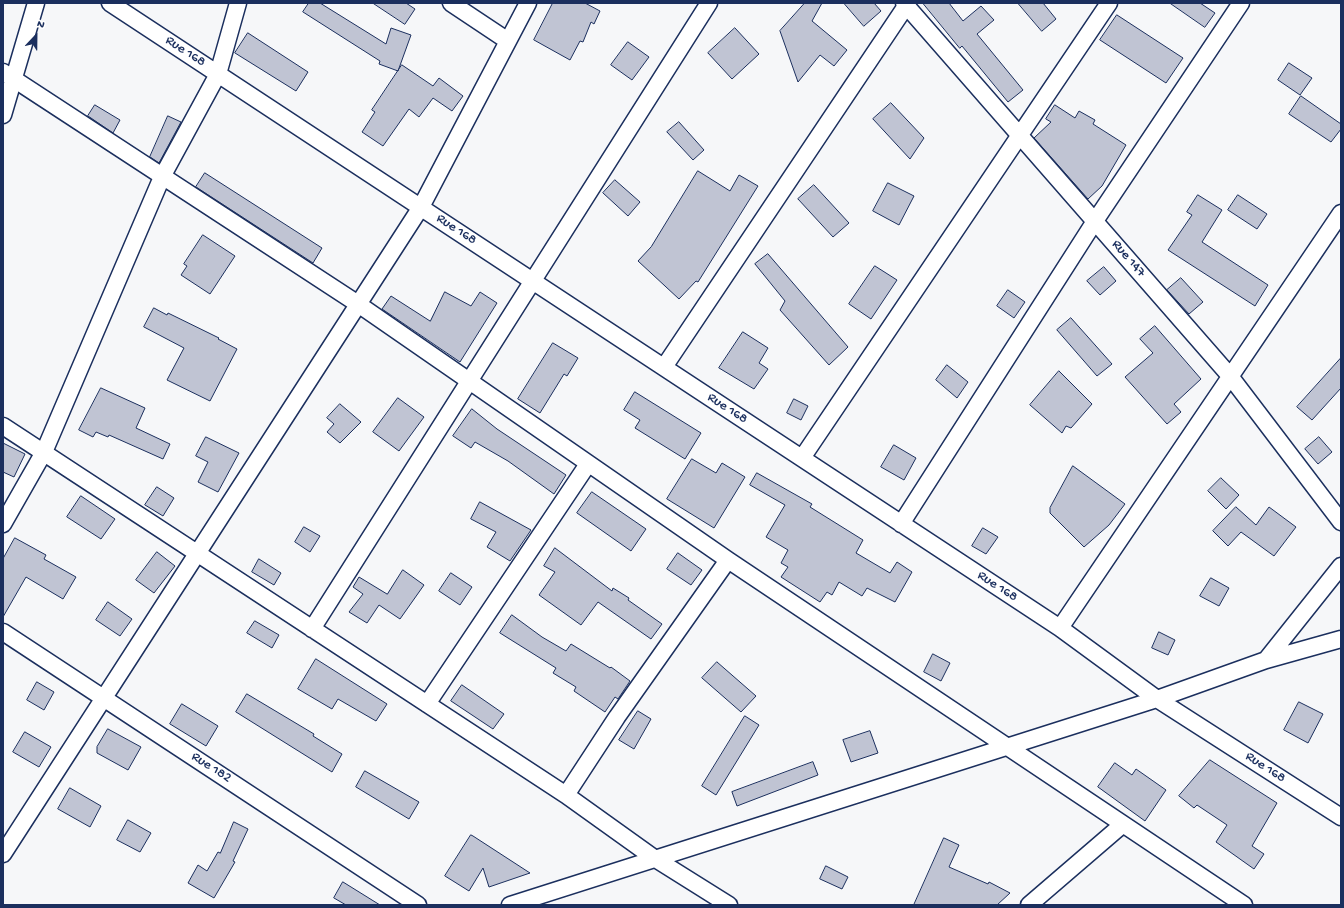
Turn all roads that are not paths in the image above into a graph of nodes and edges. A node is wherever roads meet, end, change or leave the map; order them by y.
1 (36, 3) edge
2 (110, 3) edge
3 (238, 3) edge
4 (451, 3) edge
5 (528, 3) edge
6 (709, 3) edge
7 (1109, 3) edge
8 (1241, 3) edge
9 (906, 4) edge
10 (508, 41) junction
11 (218, 74) junction
12 (8, 76) edge
13 (3, 115) edge
14 (1019, 134) junction
15 (162, 177) junction
16 (421, 207) junction
17 (1341, 213) edge
18 (1095, 221) junction
19 (533, 281) junction
20 (358, 304) junction
21 (664, 367) junction
22 (1230, 376) junction
23 (469, 381) junction
24 (3, 426) edge
25 (44, 452) junction
26 (802, 458) junction
27 (588, 464) junction
28 (1341, 522) edge
29 (3, 524) edge
30 (901, 524) junction
31 (197, 554) junction
32 (728, 560) junction
33 (1341, 566) edge
34 (1060, 628) junction
35 (312, 629) junction
36 (3, 632) edge
37 (1341, 639) edge
38 (1266, 660) junction
39 (104, 698) junction
40 (1158, 699) junction
41 (427, 704) junction
42 (1006, 747) junction
43 (566, 795) junction
44 (1341, 817) edge
45 (1122, 824) junction
46 (3, 854) edge
47 (654, 858) junction
48 (418, 905) edge
49 (510, 905) edge
50 (729, 905) edge
51 (1029, 905) edge
52 (1244, 905) edge

1 - 12 street
2 - 11 street, Rue 168
3 - 11 street
4 - 10 street
5 - 10 street
6 - 19 street
7 - 14 street
8 - 18 street
9 - 14 street, Rue 147
9 - 21 street
10 - 16 street
11 - 15 street
11 - 16 street, Rue 168
12 - 13 street
12 - 15 street
14 - 18 street, Rue 147
14 - 26 street
15 - 20 street
15 - 25 street
16 - 19 street, Rue 168
16 - 20 street
17 - 22 street
18 - 22 street, Rue 147
18 - 30 street
19 - 21 street, Rue 168
19 - 23 street
20 - 23 street
20 - 31 street
21 - 26 street, Rue 168
22 - 28 street, Rue 147
22 - 34 street
23 - 27 street
23 - 35 street
24 - 25 street
25 - 29 street
25 - 31 street
26 - 30 street, Rue 168
27 - 32 street
27 - 41 street
30 - 34 street, Rue 168
31 - 35 street
31 - 39 street
32 - 42 street
32 - 43 street
33 - 38 street
34 - 40 street, Rue 168
35 - 41 street
36 - 39 street, Rue 182
37 - 38 street
38 - 40 street
39 - 46 street
39 - 48 street, Rue 182
40 - 42 street
40 - 44 street, Rue 168
41 - 43 street
42 - 45 street
42 - 47 street
43 - 47 street
45 - 51 street
45 - 52 street
47 - 49 street
47 - 50 street

